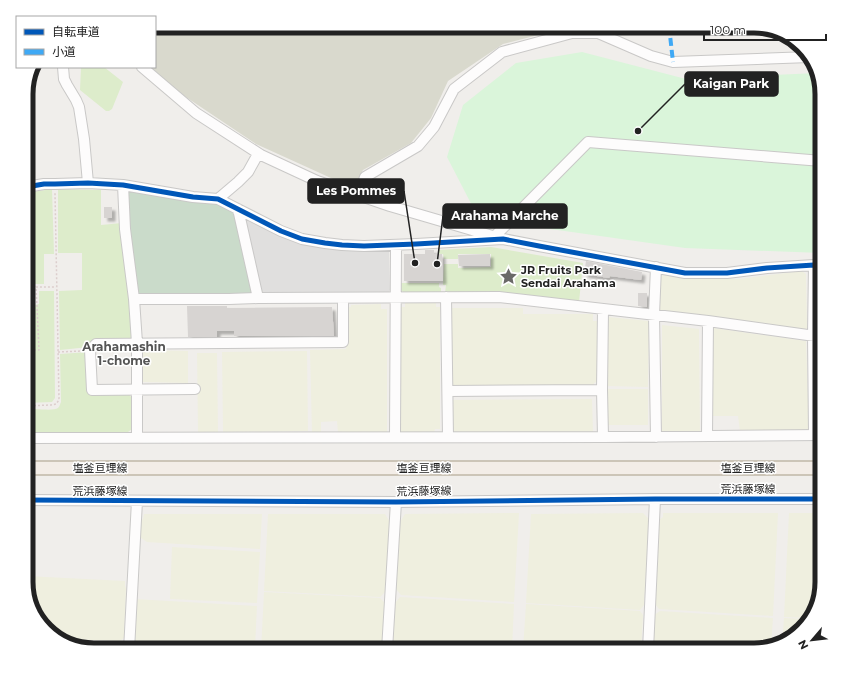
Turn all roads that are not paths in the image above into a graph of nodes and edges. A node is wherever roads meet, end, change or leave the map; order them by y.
1 (572, 33) edge
2 (572, 33) edge
3 (598, 33) edge
4 (598, 33) edge
5 (802, 57) edge
6 (63, 68) edge
7 (143, 68) edge
8 (258, 154) junction
9 (815, 160) edge
10 (88, 183) junction
11 (123, 184) junction
12 (33, 186) edge
13 (359, 195) junction
14 (218, 200) junction
15 (238, 209) junction
16 (499, 238) junction
17 (396, 245) junction
18 (815, 266) edge
19 (656, 267) junction
20 (446, 297) junction
21 (258, 298) junction
22 (343, 298) junction
23 (395, 298) junction
24 (134, 299) junction
25 (603, 310) junction
26 (654, 315) junction
27 (708, 321) junction
28 (815, 336) edge
29 (137, 343) junction
30 (195, 389) dead end
31 (136, 390) junction
32 (602, 390) junction
33 (448, 391) junction
34 (815, 435) edge
35 (33, 436) edge
36 (707, 436) junction
37 (395, 437) junction
38 (448, 437) junction
39 (603, 437) junction
40 (656, 437) junction
41 (137, 438) junction
42 (33, 468) edge
43 (815, 468) edge
44 (655, 499) junction
45 (815, 499) edge
46 (33, 500) edge
47 (137, 501) junction
48 (396, 502) junction
49 (129, 643) edge
50 (387, 643) edge
51 (648, 643) edge

1 - 4 street
2 - 13 street
3 - 5 street
6 - 10 street
7 - 8 street
8 - 13 street
8 - 14 street
9 - 16 street
10 - 11 street
10 - 12 street
11 - 14 street
11 - 24 street
13 - 16 street
14 - 15 street
15 - 17 street
15 - 21 street
16 - 17 street
16 - 19 street
17 - 23 street
18 - 19 street
19 - 26 street
20 - 23 street
20 - 25 street
20 - 33 street
21 - 22 street
21 - 24 street
22 - 23 street
22 - 29 street
23 - 37 street
24 - 29 street
25 - 26 street
25 - 32 street
26 - 27 street
26 - 40 street
27 - 28 street
27 - 36 street
29 - 31 street
29 - 31 street
30 - 31 street
31 - 41 street
32 - 33 street
32 - 39 street
33 - 38 street
34 - 36 street
35 - 41 street
36 - 40 street
37 - 38 street
37 - 41 street
38 - 39 street
39 - 40 street
42 - 43 main road, 塩釜亘理線
44 - 45 street, 荒浜藤塚線
44 - 48 street, 荒浜藤塚線
44 - 51 street
46 - 47 street, 荒浜藤塚線
47 - 48 street, 荒浜藤塚線
47 - 49 street
48 - 50 street

